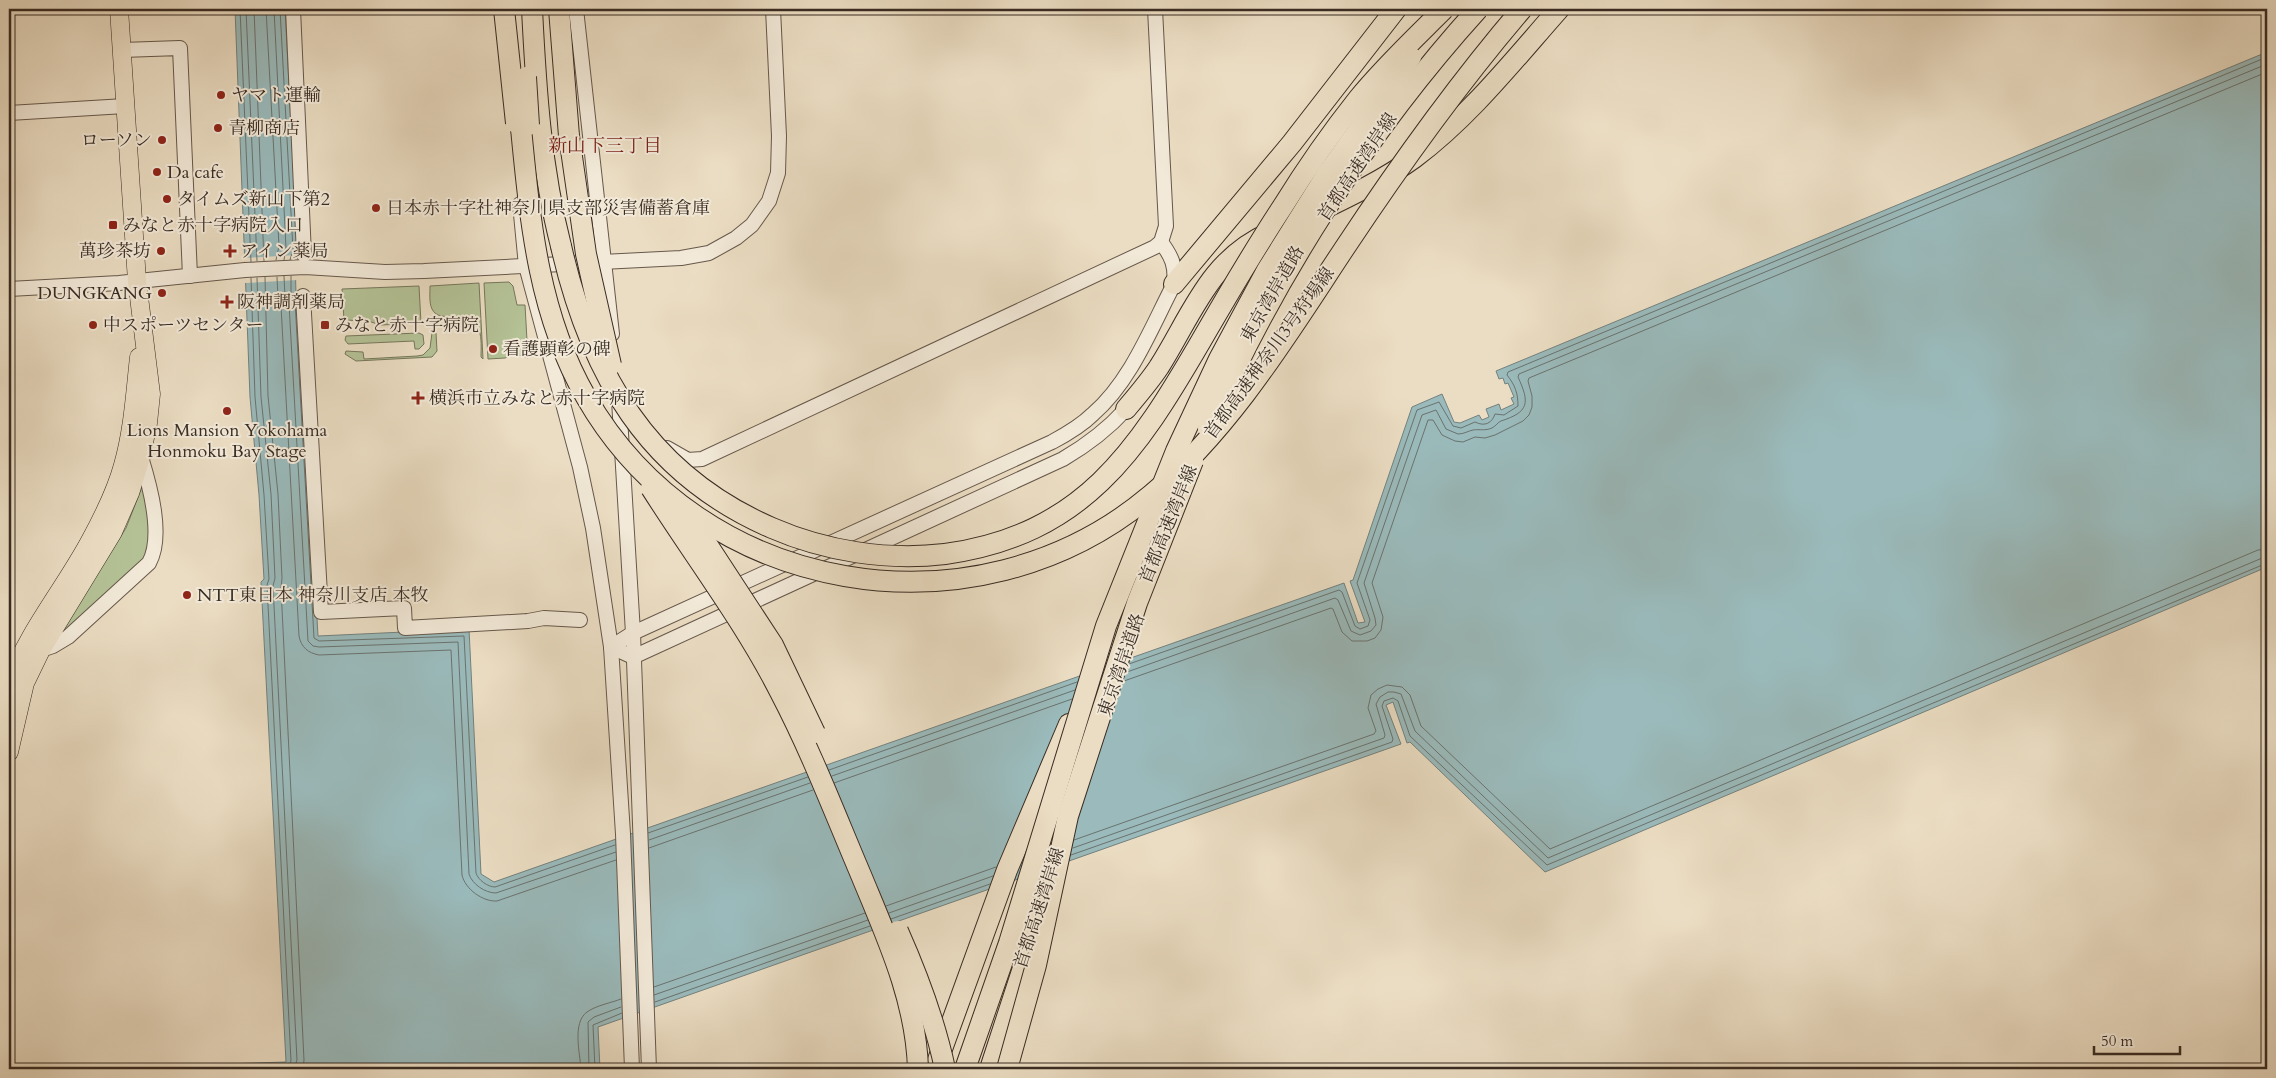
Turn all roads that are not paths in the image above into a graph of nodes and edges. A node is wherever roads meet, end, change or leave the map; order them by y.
1 (119, 9) edge
2 (292, 9) edge
3 (504, 9) edge
4 (509, 9) edge
5 (513, 9) edge
6 (522, 9) edge
7 (532, 9) edge
8 (545, 9) edge
9 (559, 9) edge
10 (576, 9) edge
11 (773, 9) edge
12 (1155, 9) edge
13 (1396, 9) edge
14 (1444, 9) edge
15 (1449, 9) edge
16 (1472, 9) edge
17 (1478, 9) edge
18 (1484, 9) edge
19 (1522, 9) edge
20 (1559, 9) edge
21 (122, 50) junction
22 (125, 106) junction
23 (9, 113) edge
24 (534, 212) junction
25 (1162, 242) junction
26 (561, 246) junction
27 (304, 255) dead end
28 (605, 262) junction
29 (526, 266) junction
30 (190, 276) junction
31 (137, 281) junction
32 (1174, 284) junction
33 (9, 289) edge
34 (544, 289) junction
35 (303, 296) dead end
36 (142, 332) junction
37 (1126, 410) joint
38 (621, 432) junction
39 (141, 457) junction
40 (580, 620) dead end
41 (633, 633) junction
42 (611, 647) junction
43 (40, 650) junction
44 (633, 657) junction
45 (20, 662) edge
46 (1090, 674) junction
47 (9, 684) edge
48 (9, 752) edge
49 (1068, 816) junction
50 (1022, 974) junction
51 (632, 1069) edge
52 (649, 1069) edge
53 (918, 1069) edge
54 (935, 1069) edge
55 (945, 1069) edge
56 (965, 1069) edge
57 (982, 1069) edge
58 (986, 1069) edge
59 (990, 1069) edge
60 (995, 1069) edge
61 (1008, 1069) edge

1 - 21 main road
2 - 27 street
3 - 24 highway, bridge
4 - 29 street
5 - 34 highway, 首都高速神奈川3号狩場線, bridge
6 - 24 highway, bridge
7 - 26 highway
8 - 26 highway
9 - 55 highway, bridge
10 - 28 street
11 - 28 street
12 - 25 street
13 - 32 highway
14 - 26 highway, bridge
15 - 46 highway, 首都高速湾岸線, bridge
16 - 57 highway, 東京湾岸道路, bridge
17 - 49 highway, 首都高速湾岸線, bridge
18 - 50 highway, 東京湾岸道路, bridge
19 - 34 highway, 首都高速神奈川3号狩場線, bridge
20 - 37 highway, bridge
21 - 22 main road
21 - 30 street
22 - 23 street
22 - 31 main road
24 - 34 highway, bridge
24 - 53 highway, bridge
25 - 32 street
25 - 38 street
28 - 29 street
28 - 38 street
29 - 30 street
29 - 42 street
30 - 31 street
31 - 33 street
31 - 36 main road
32 - 41 street
35 - 40 street
36 - 39 main road
36 - 45 main road
37 - 44 street
38 - 41 street
39 - 43 main road
39 - 43 street
41 - 42 street
41 - 44 street
42 - 44 street
42 - 51 street
43 - 45 main road
44 - 52 street
45 - 47 main road
45 - 48 main road
46 - 54 highway, bridge
46 - 56 highway, 首都高速湾岸線, bridge
49 - 58 highway, 首都高速湾岸線, bridge
49 - 61 highway, bridge
50 - 59 highway, 東京湾岸道路
50 - 60 highway

